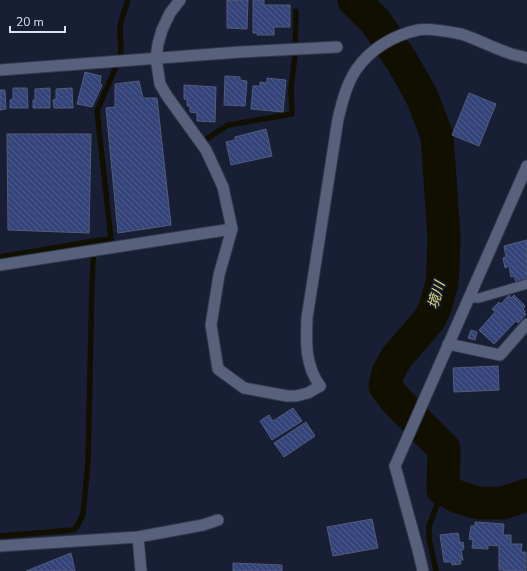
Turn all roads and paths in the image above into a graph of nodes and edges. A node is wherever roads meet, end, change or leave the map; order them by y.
1 (180, 0) edge
2 (337, 47) dead end
3 (156, 58) junction
4 (527, 58) edge
5 (0, 70) edge
6 (527, 166) edge
7 (232, 229) junction
8 (0, 265) edge
9 (527, 284) edge
10 (469, 298) junction
11 (527, 324) edge
12 (448, 344) junction
13 (218, 520) dead end
14 (138, 537) junction
15 (0, 546) edge
16 (141, 571) edge
17 (423, 571) edge

1 - 3 street
2 - 3 street
3 - 5 street
3 - 7 street
4 - 7 street
6 - 10 street
7 - 8 street
9 - 10 lane
10 - 12 street
11 - 12 street
12 - 17 street
13 - 14 street
14 - 15 street
14 - 16 street

